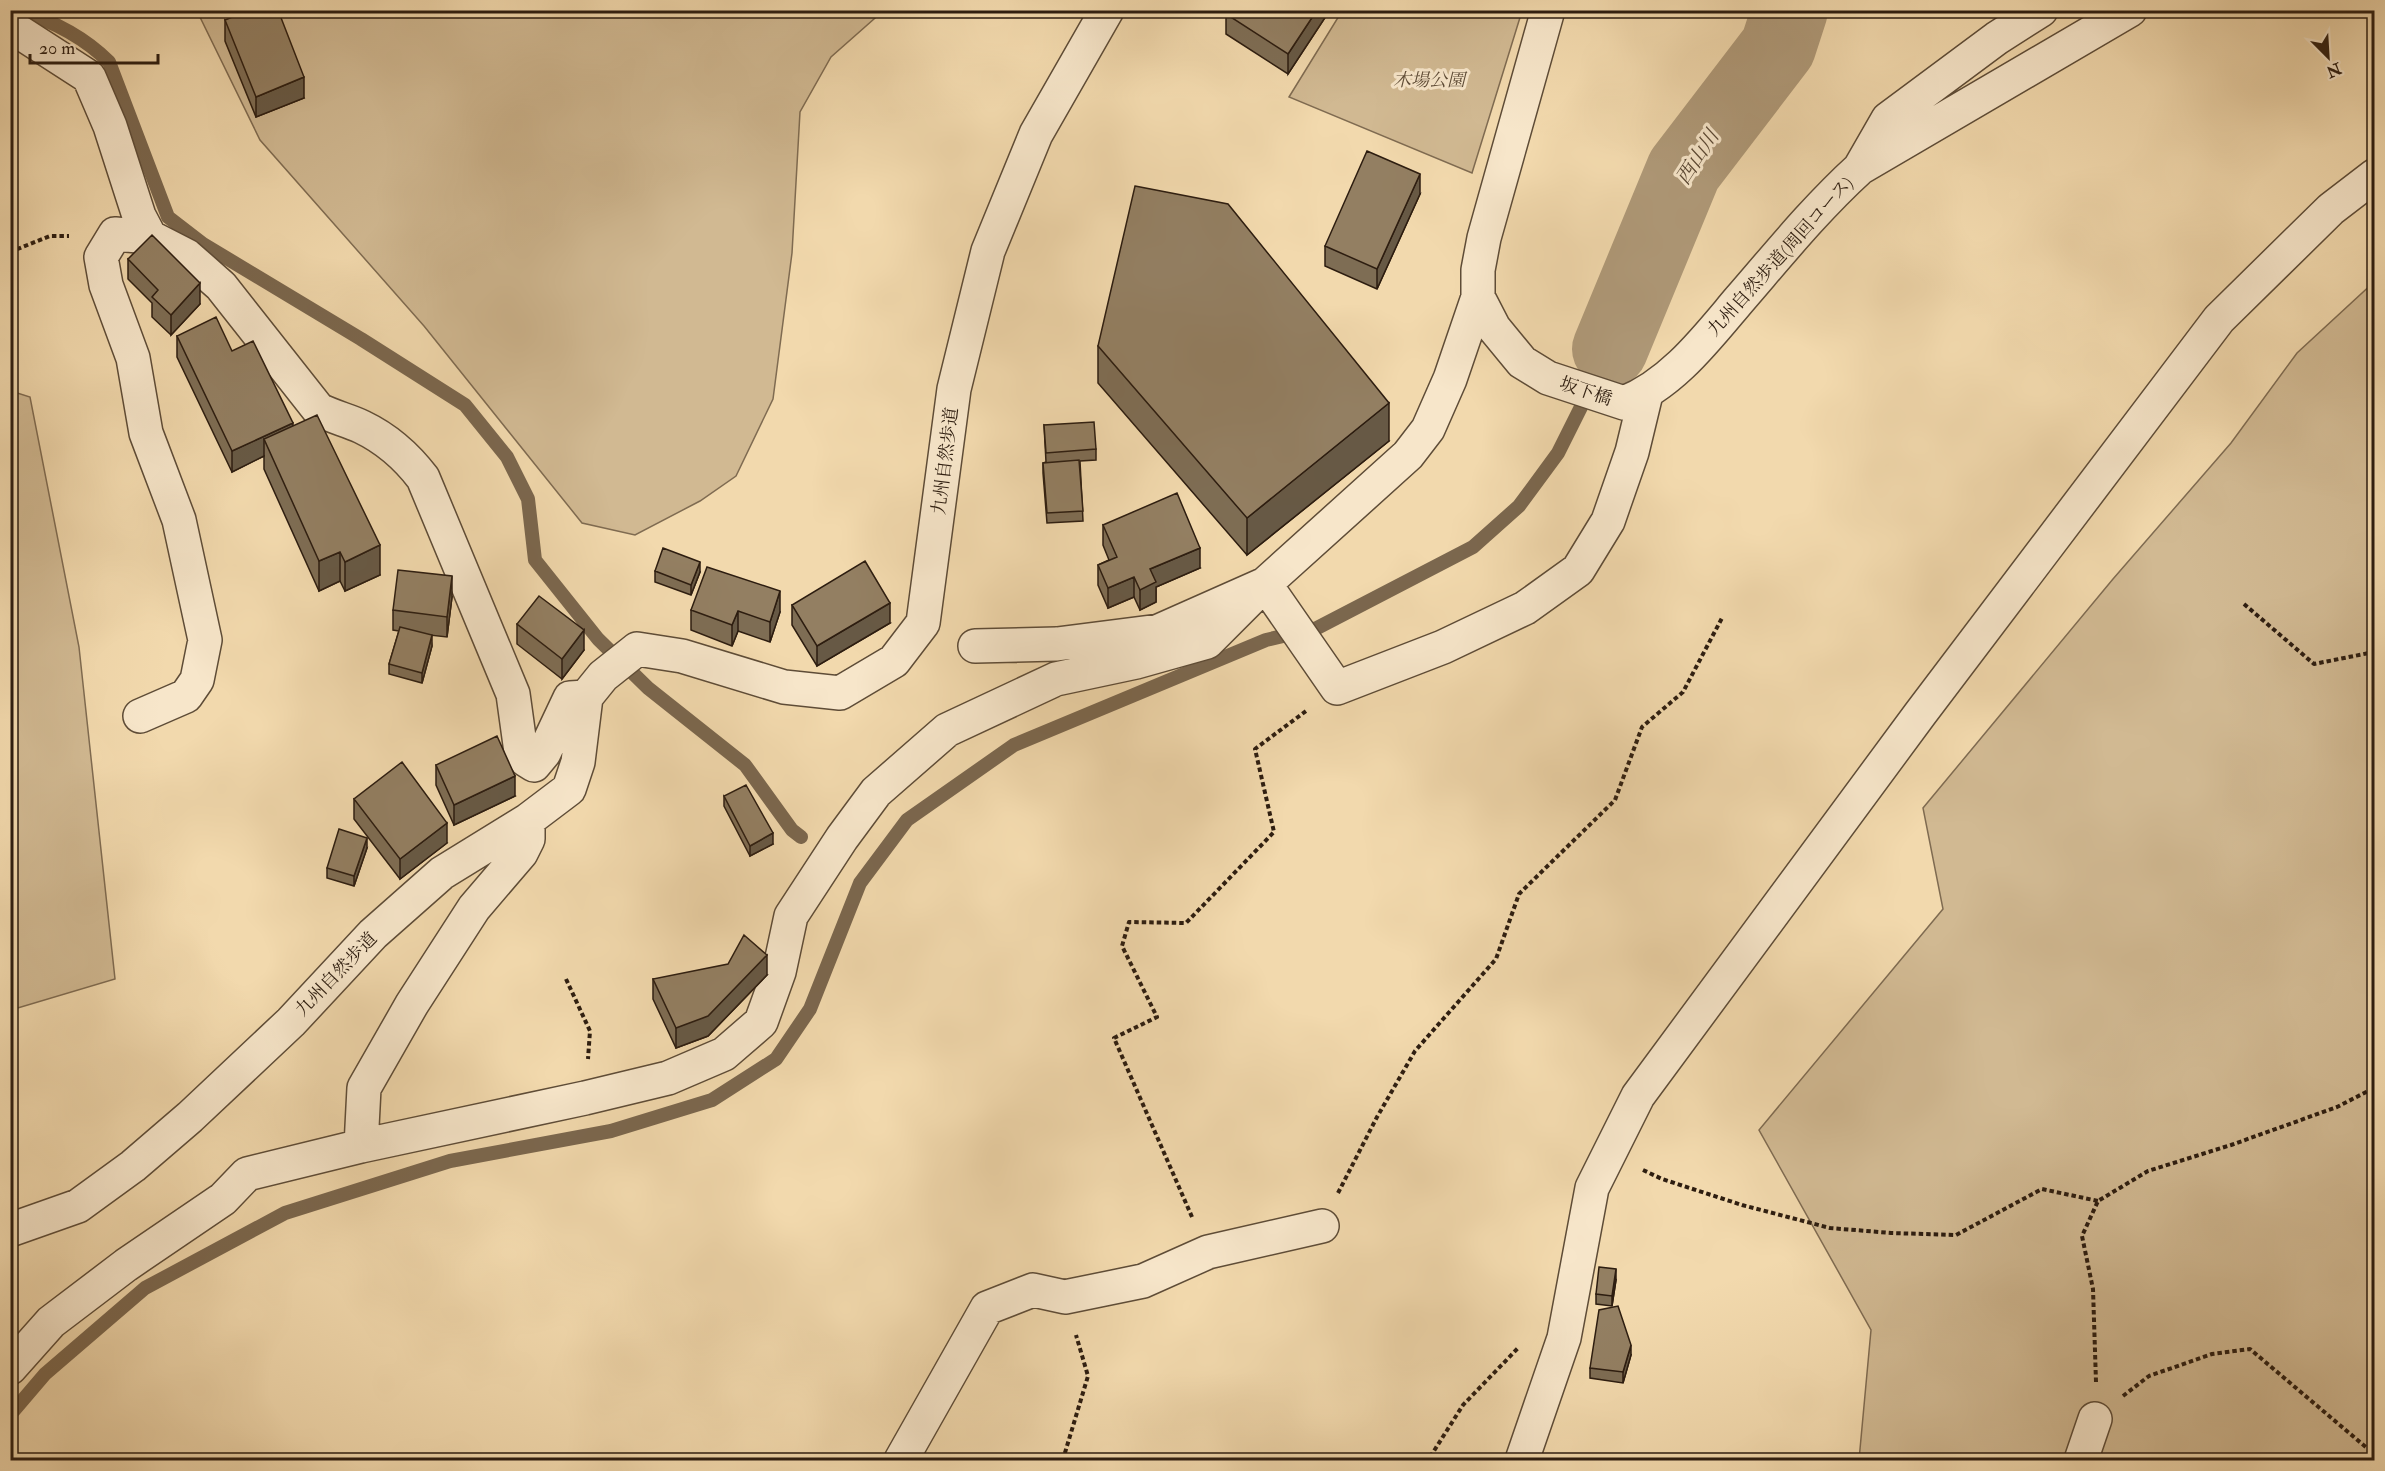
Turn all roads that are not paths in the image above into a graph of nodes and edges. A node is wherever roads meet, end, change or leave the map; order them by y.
1 (1107, 10) edge
2 (1548, 10) edge
3 (2041, 10) edge
4 (2130, 10) edge
5 (10, 26) edge
6 (1860, 168) junction
7 (2374, 176) edge
8 (150, 237) junction
9 (1478, 297) junction
10 (1635, 399) junction
11 (1265, 584) junction
12 (975, 646) dead end
13 (594, 686) junction
14 (140, 716) dead end
15 (528, 820) junction
16 (361, 1146) junction
17 (1322, 1226) road end
18 (10, 1230) edge
19 (10, 1368) edge
20 (2095, 1419) road end
21 (901, 1461) edge
22 (1522, 1461) edge
23 (2081, 1461) edge

1 - 13 street, 九州自然歩道
2 - 9 street
3 - 6 street
4 - 6 street, 九州自然歩道(周回コース)
5 - 8 street
6 - 10 street, 九州自然歩道(周回コース)
7 - 22 street
8 - 13 street
8 - 14 street
9 - 10 street, 坂下橋
9 - 11 street
10 - 11 street
11 - 12 street
11 - 16 street
13 - 15 street, 九州自然歩道
15 - 16 street
15 - 18 street, 九州自然歩道
16 - 19 street
17 - 21 street
20 - 23 street

